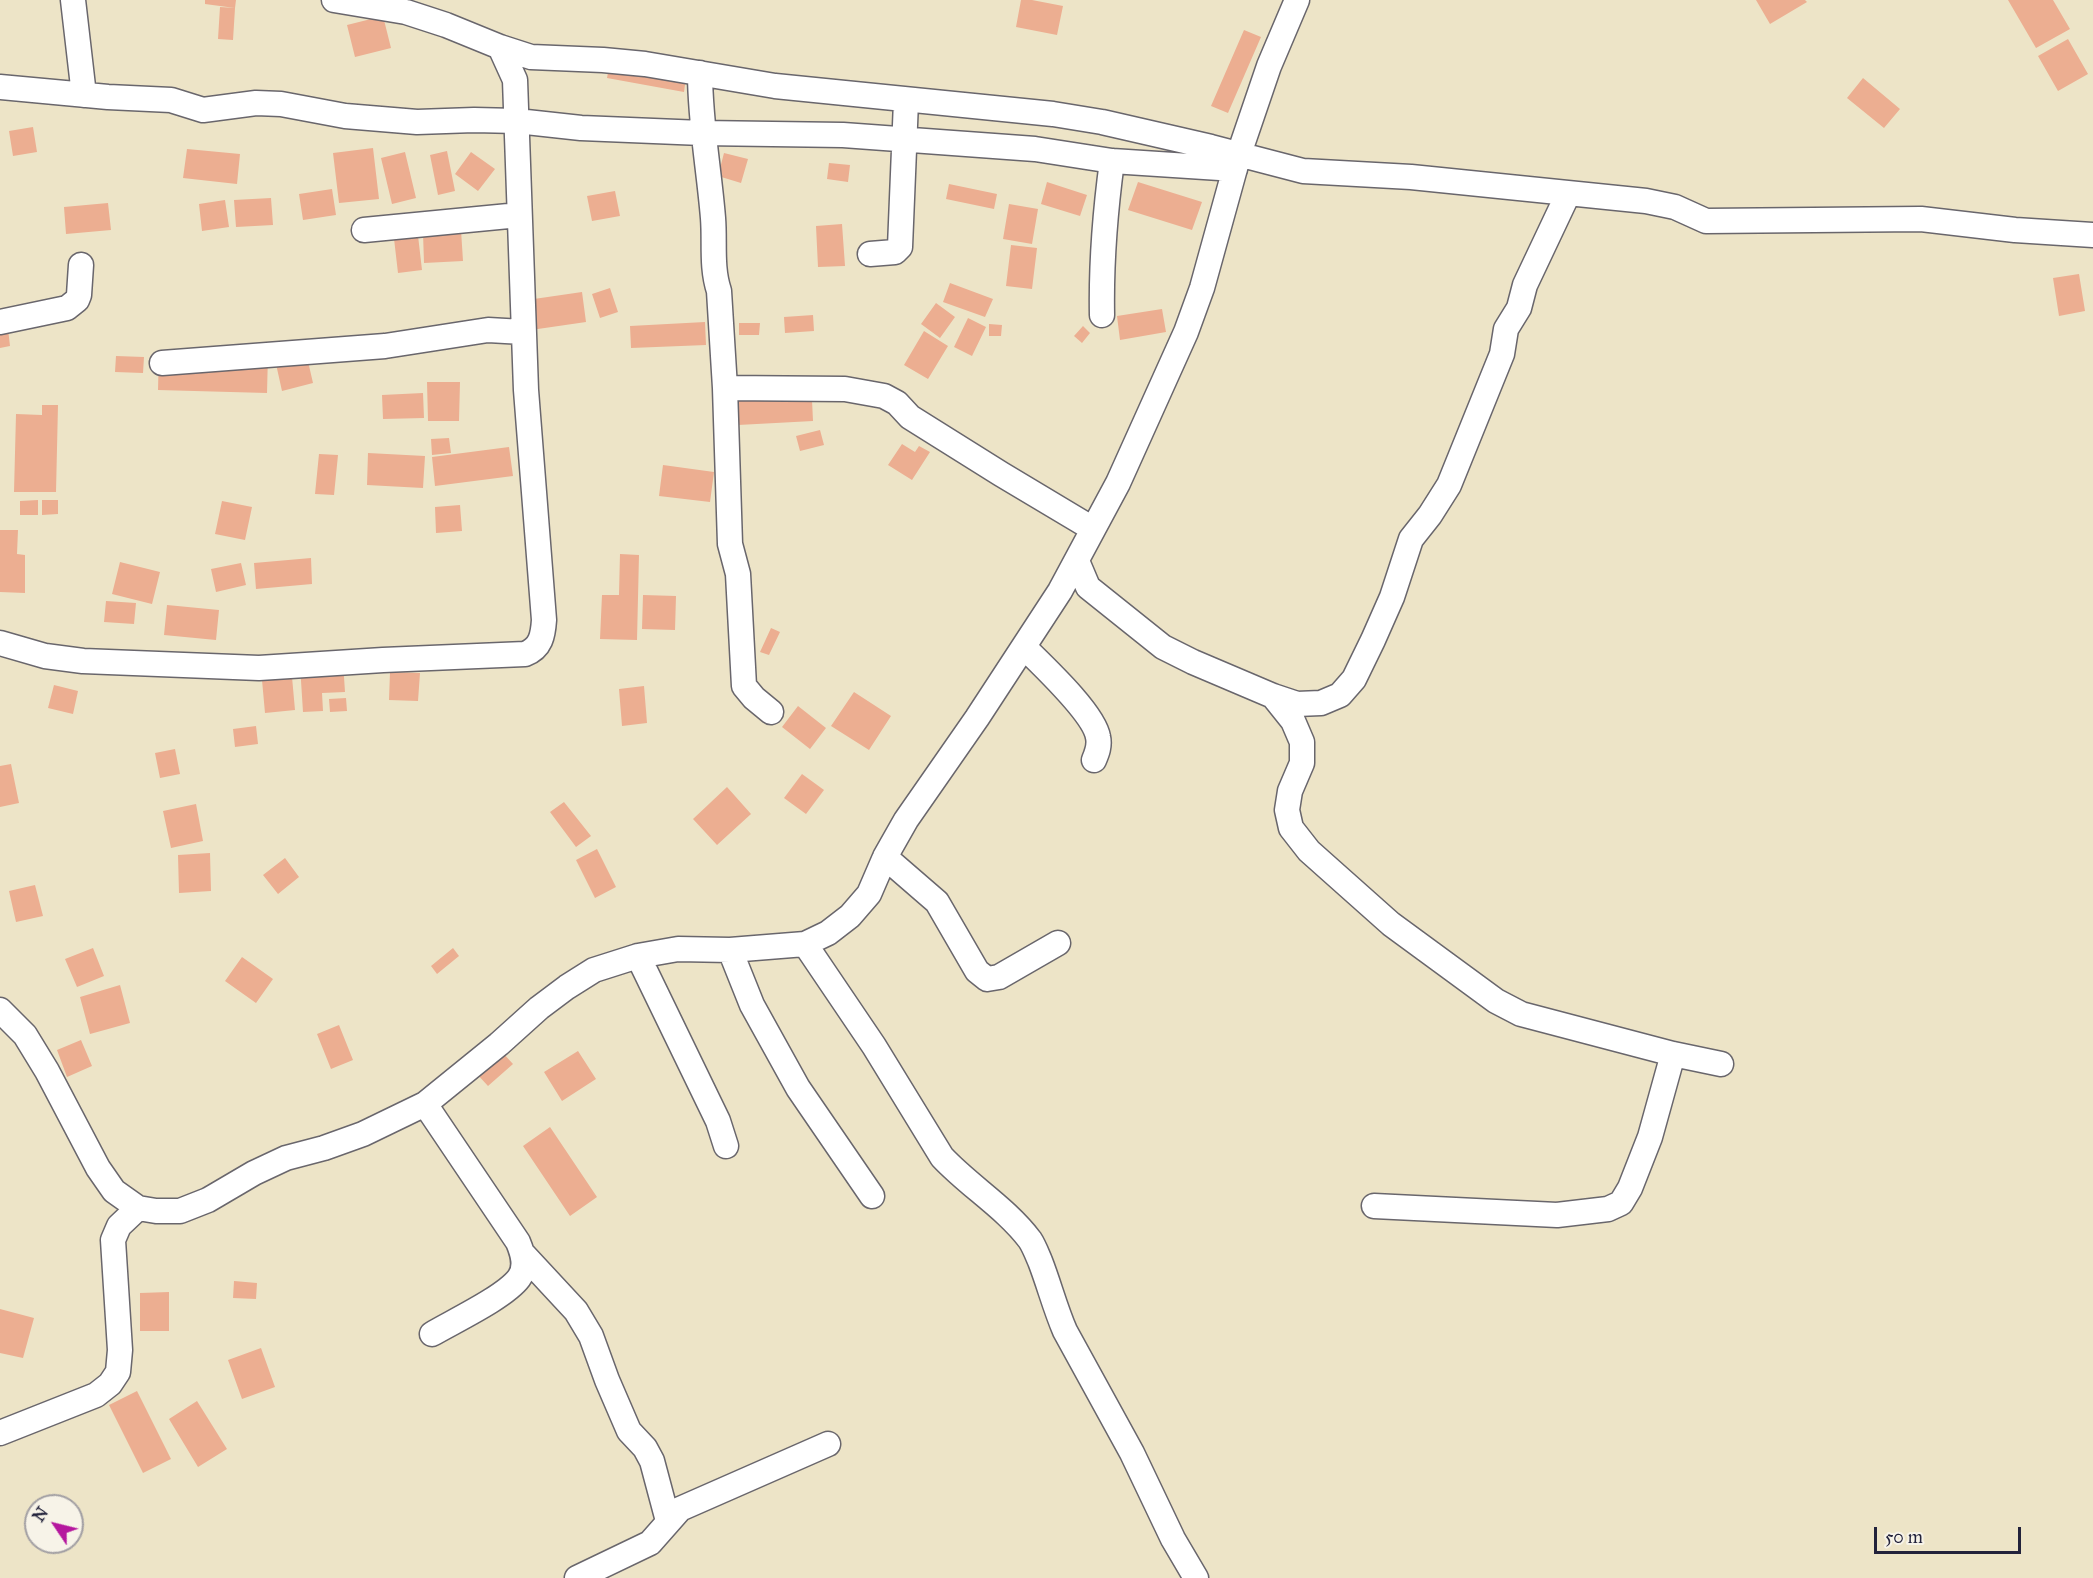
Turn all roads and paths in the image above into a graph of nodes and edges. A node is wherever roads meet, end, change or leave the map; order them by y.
1 (73, 0) edge
2 (334, 0) edge
3 (1297, 0) edge
4 (500, 47) junction
5 (531, 57) junction
6 (700, 73) junction
7 (515, 80) junction
8 (0, 87) edge
9 (84, 95) junction
10 (906, 101) junction
11 (516, 121) junction
12 (702, 133) junction
13 (905, 139) junction
14 (1112, 161) junction
15 (1237, 162) junction
16 (1536, 190) junction
17 (1568, 194) junction
18 (519, 215) junction
19 (1555, 220) junction
20 (363, 230) dead end
21 (2093, 235) edge
22 (870, 254) dead end
23 (81, 265) dead end
24 (1102, 315) dead end
25 (0, 322) edge
26 (523, 333) junction
27 (162, 363) dead end
28 (725, 388) junction
29 (1094, 529) junction
30 (1077, 561) junction
31 (1088, 587) junction
32 (1060, 591) junction
33 (0, 643) edge
34 (1024, 647) junction
35 (1273, 696) junction
36 (771, 712) dead end
37 (1094, 760) dead end
38 (885, 857) junction
39 (1058, 943) dead end
40 (805, 944) junction
41 (730, 950) junction
42 (638, 956) junction
43 (1, 1014) edge
44 (1674, 1054) junction
45 (1721, 1064) dead end
46 (425, 1104) junction
47 (726, 1146) dead end
48 (872, 1196) dead end
49 (1374, 1206) dead end
50 (138, 1208) junction
51 (524, 1255) junction
52 (432, 1334) dead end
53 (0, 1433) edge
54 (828, 1444) dead end
55 (668, 1521) junction
56 (577, 1578) edge
57 (1196, 1578) edge

1 - 9 street
2 - 4 street
3 - 15 street
4 - 5 street
4 - 7 street
5 - 6 street
5 - 7 street
6 - 10 street
6 - 12 street
7 - 11 street
8 - 9 street
9 - 11 street
10 - 13 street
10 - 15 street
11 - 12 street
11 - 18 street
12 - 13 street
12 - 28 street
13 - 14 street
13 - 22 street
14 - 15 street
14 - 24 street
15 - 16 street
15 - 29 street
16 - 17 street
16 - 19 street
17 - 19 street
17 - 21 street
18 - 20 street
18 - 26 street
19 - 35 street
23 - 25 street
26 - 27 street
26 - 33 street
28 - 29 street
28 - 36 street
29 - 30 street
30 - 31 street
30 - 32 street
31 - 32 street
31 - 35 street
32 - 34 street
34 - 37 street
34 - 38 street
35 - 44 street
38 - 39 street
38 - 40 street
40 - 41 street
40 - 57 street
41 - 42 street
41 - 48 street
42 - 46 street
42 - 47 street
43 - 50 street
44 - 45 street
44 - 49 street
46 - 50 street
46 - 51 street
50 - 53 street
51 - 52 street
51 - 55 street
54 - 55 street
55 - 56 street

